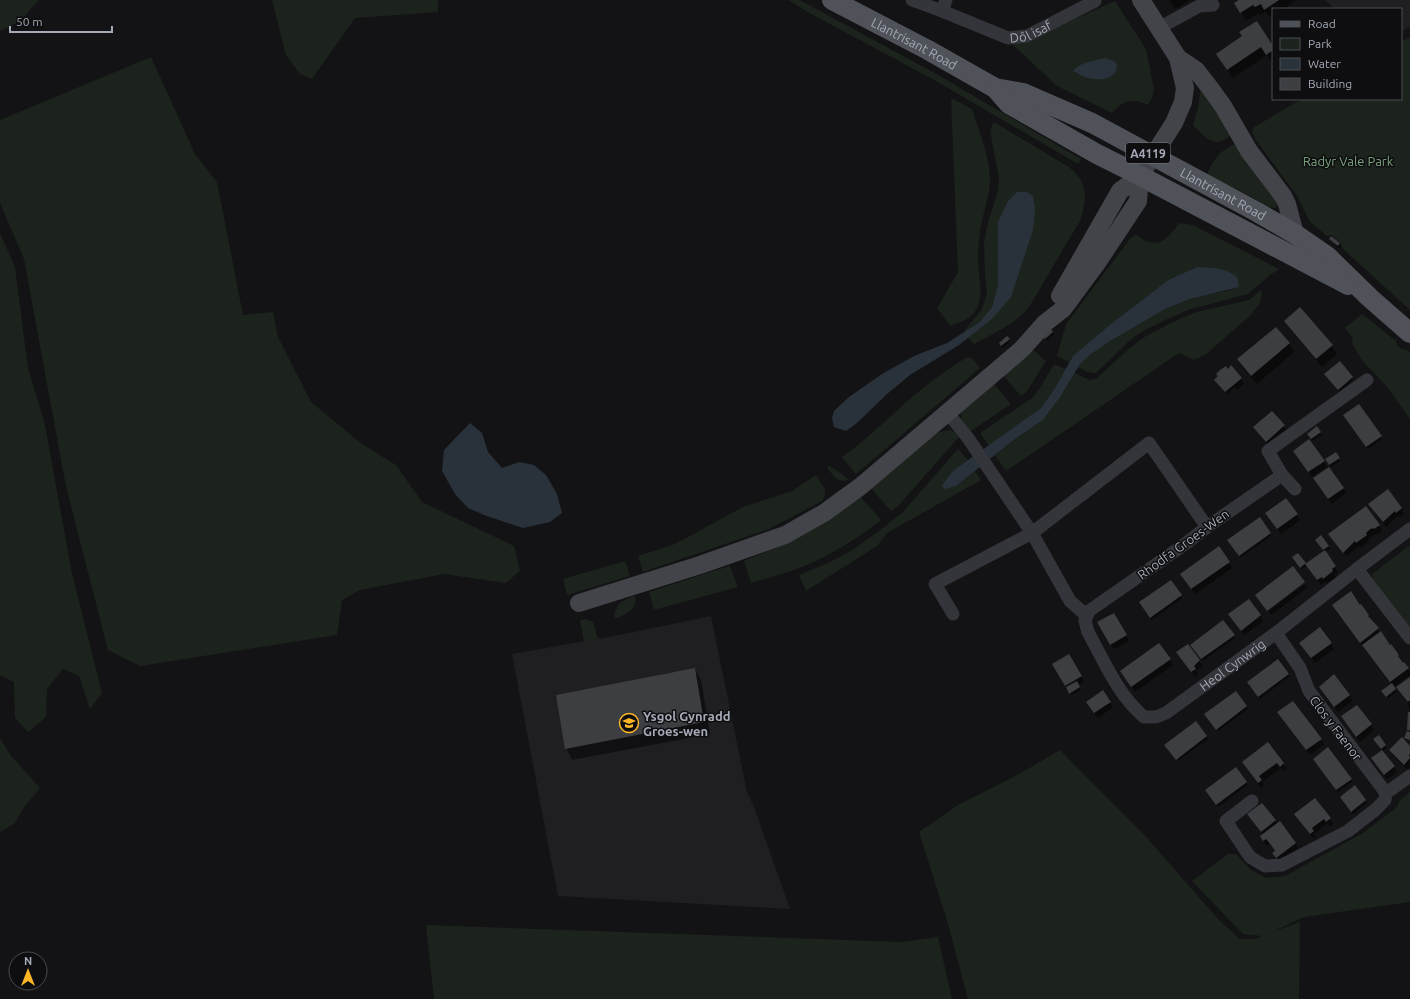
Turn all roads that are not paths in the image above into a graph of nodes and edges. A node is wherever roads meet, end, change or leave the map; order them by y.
1 (832, 0) edge
2 (912, 0) edge
3 (1141, 0) edge
4 (1095, 1) dead end
5 (944, 5) edge
6 (1213, 5) dead end
7 (1159, 28) junction
8 (1178, 58) junction
9 (995, 88) junction
10 (1153, 156) junction
11 (1140, 176) junction
12 (1295, 234) junction
13 (1370, 298) junction
14 (1410, 333) edge
15 (1368, 380) dead end
16 (947, 412) junction
17 (1282, 475) junction
18 (1295, 489) dead end
19 (1207, 527) junction
20 (1410, 529) edge
21 (1032, 533) junction
22 (1357, 569) junction
23 (579, 603) dead end
24 (953, 614) dead end
25 (1086, 615) junction
26 (1276, 633) junction
27 (1410, 638) edge
28 (1410, 776) edge
29 (1385, 797) junction
30 (1252, 801) dead end

1 - 9 main road, Llantrisant Road / A4119
2 - 5 street, Dôl isaf
3 - 7 street
4 - 5 street, Dôl isaf
6 - 7 street
7 - 8 street
8 - 10 street
8 - 12 street
9 - 10 main road, Llantrisant Road / A4119
9 - 11 main road, Llantrisant Road / A4119
10 - 11 street
10 - 12 main road, Llantrisant Road / A4119
11 - 13 main road, Llantrisant Road / A4119
11 - 16 street
12 - 13 main road, Llantrisant Road / A4119
13 - 14 main road, Llantrisant Road / A4119
15 - 17 street
16 - 21 street
16 - 23 street
17 - 18 street
17 - 19 street, Rhodfa Groes-Wen
19 - 21 street
19 - 25 street, Rhodfa Groes-Wen
20 - 22 street, Heol Cynwrig
21 - 24 street
21 - 25 street
22 - 26 street, Heol Cynwrig
22 - 27 street
25 - 26 street, Heol Cynwrig
26 - 29 street, Clos y Faenor
28 - 29 street
29 - 30 street

